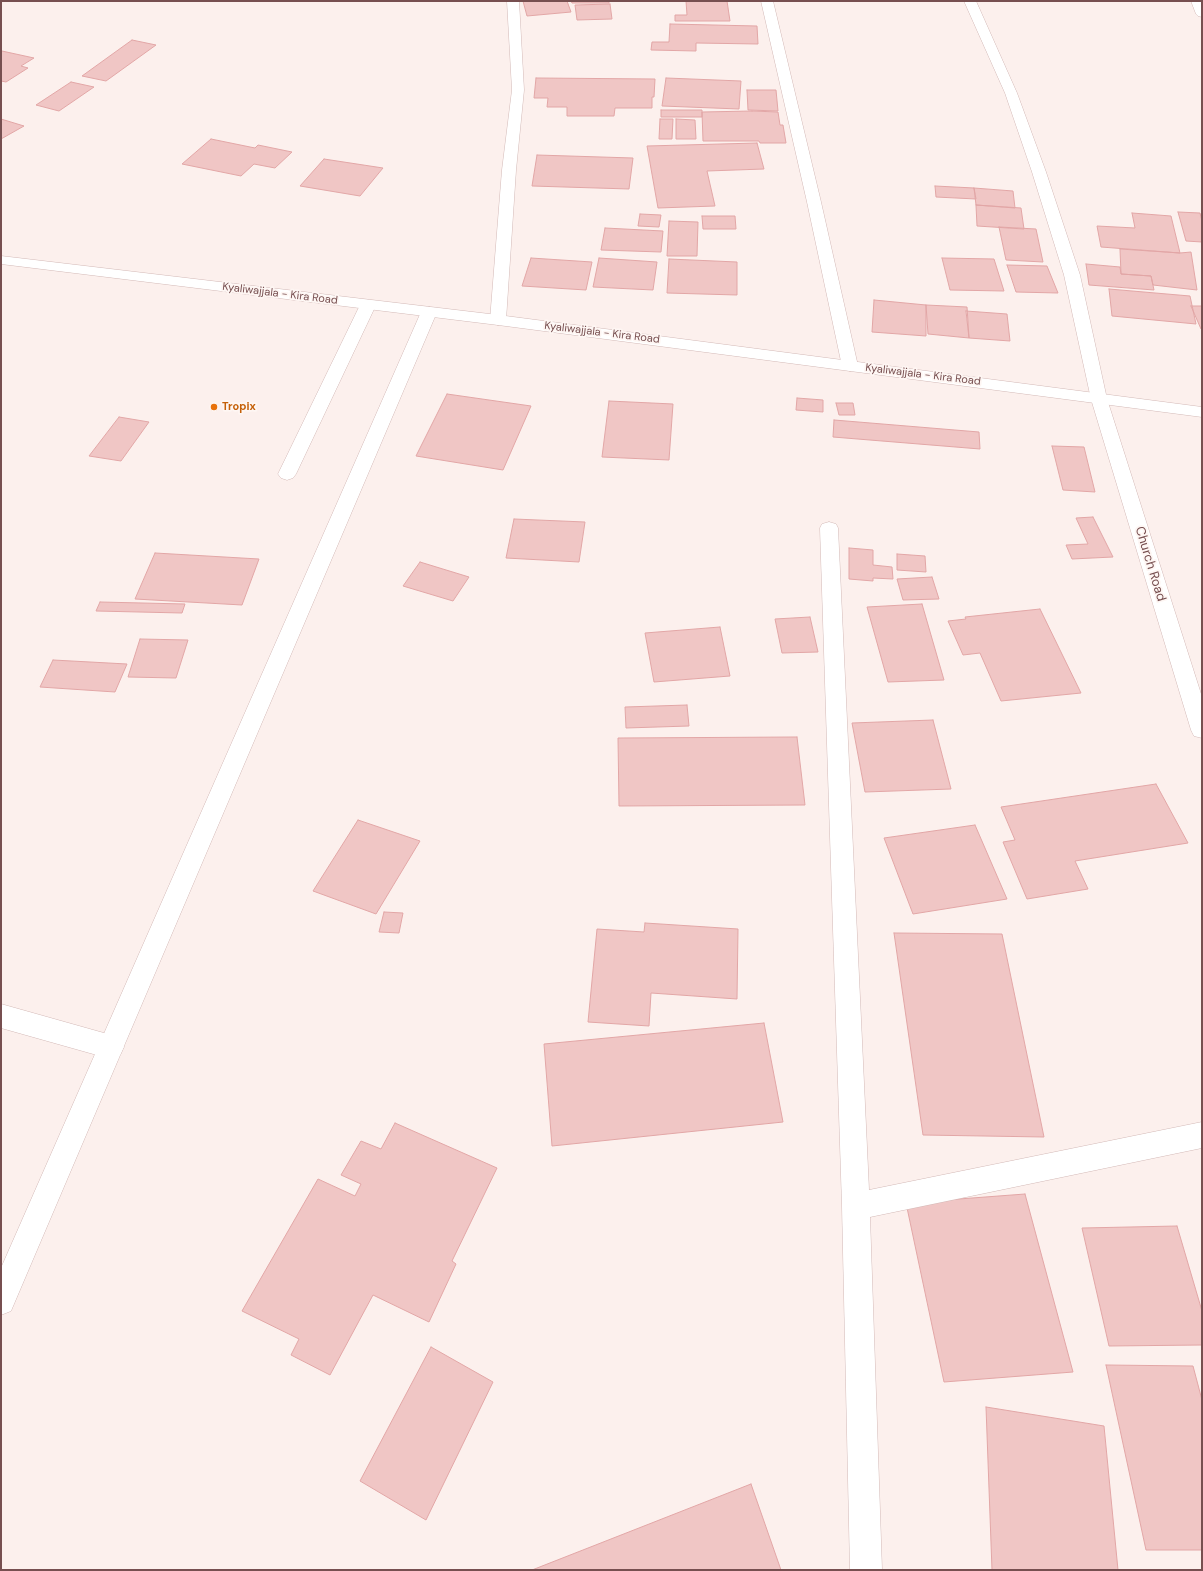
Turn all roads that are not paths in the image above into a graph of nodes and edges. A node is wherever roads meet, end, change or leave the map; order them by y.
1 (513, 1) edge
2 (768, 1) edge
3 (970, 1) edge
4 (1197, 1) edge
5 (1202, 14) edge
6 (1, 260) edge
7 (368, 305) junction
8 (429, 312) junction
9 (498, 320) junction
10 (850, 366) junction
11 (1099, 398) junction
12 (1202, 412) edge
13 (286, 474) dead end
14 (829, 528) dead end
15 (1202, 730) edge
16 (1, 1016) edge
17 (111, 1047) junction
18 (1202, 1135) edge
19 (856, 1206) junction
20 (1, 1301) edge
21 (866, 1570) edge

1 - 9 street
2 - 10 street
3 - 11 street, Church Road
4 - 5 street
6 - 7 street, Kyaliwajjala - Kira Road
7 - 8 street, Kyaliwajjala - Kira Road
7 - 13 street
8 - 9 street, Kyaliwajjala - Kira Road
8 - 17 street
9 - 10 street, Kyaliwajjala - Kira Road
10 - 11 street, Kyaliwajjala - Kira Road
11 - 12 street, Kyaliwajjala - Kira Road
11 - 15 street, Church Road
14 - 19 street
16 - 17 street
17 - 20 street
18 - 19 street
19 - 21 street

